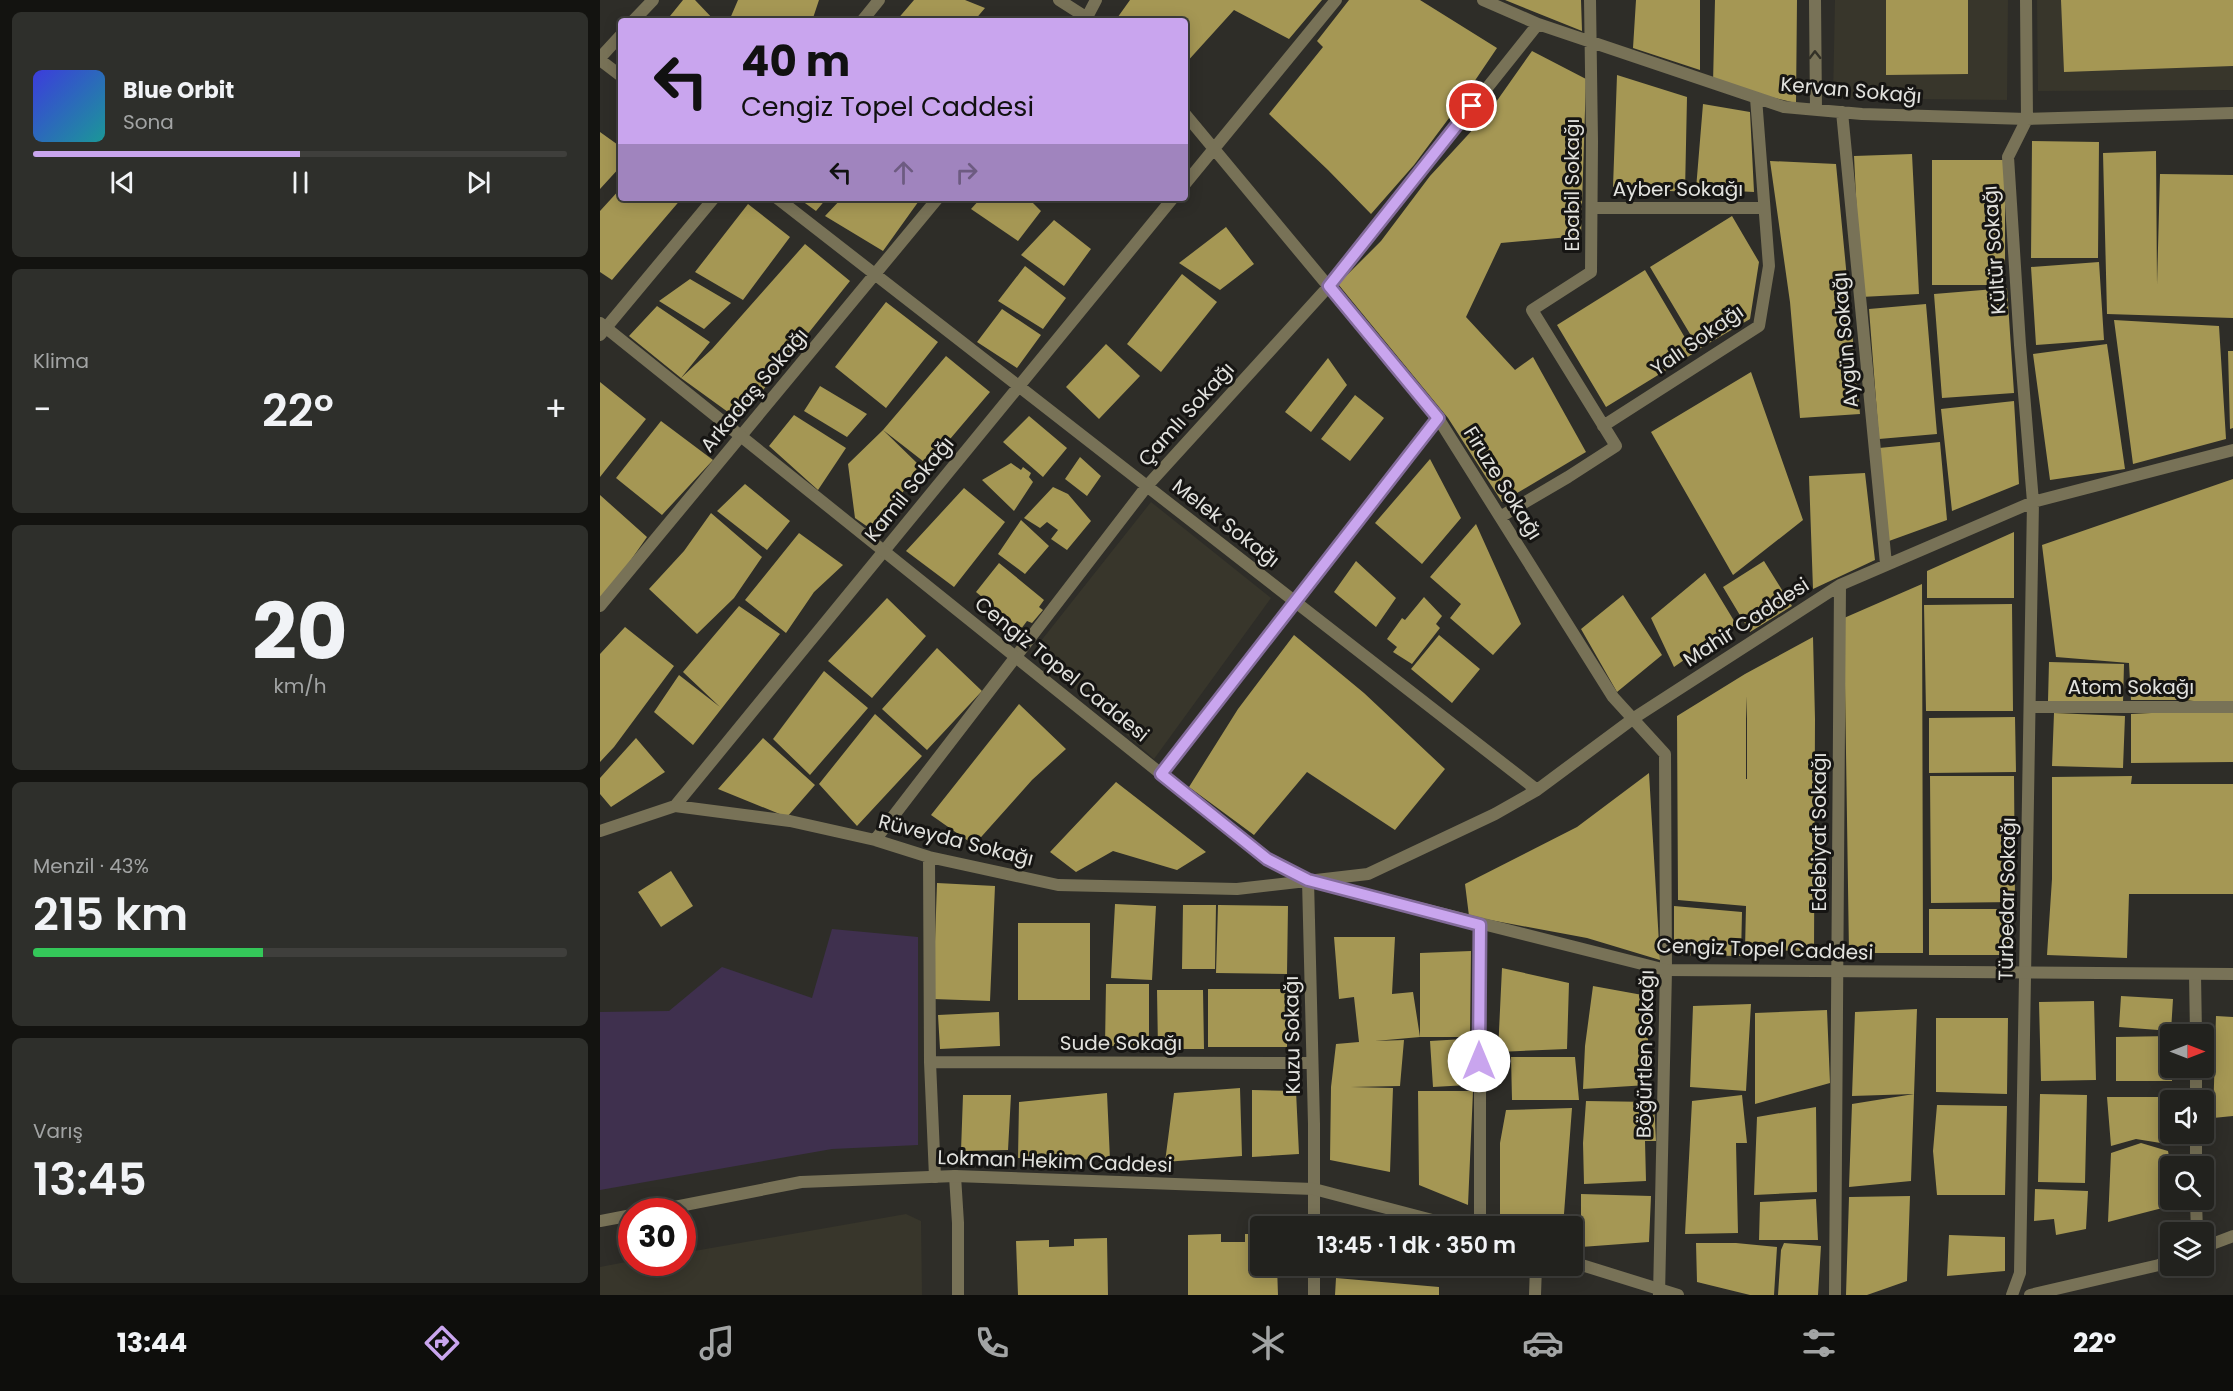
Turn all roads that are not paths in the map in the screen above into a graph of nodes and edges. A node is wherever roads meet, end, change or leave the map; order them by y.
1 (653, 0) edge
2 (879, 0) edge
3 (1059, 0) edge
4 (1096, 0) edge
5 (1336, 0) edge
6 (1483, 0) edge
7 (1590, 0) edge
8 (1815, 0) edge
9 (2026, 0) edge
10 (636, 18) edge
11 (864, 18) edge
12 (1085, 18) edge
13 (1089, 18) edge
14 (1538, 24) junction
15 (618, 38) edge
16 (1590, 40) junction
17 (600, 59) edge
18 (618, 74) edge
19 (1756, 98) junction
20 (1816, 110) junction
21 (1842, 112) junction
22 (2233, 112) edge
23 (1188, 118) edge
24 (2027, 119) junction
25 (1214, 148) junction
26 (1188, 180) edge
27 (711, 201) edge
28 (781, 201) edge
29 (936, 201) edge
30 (1171, 201) edge
31 (1592, 208) junction
32 (1764, 208) junction
33 (875, 274) junction
34 (1329, 286) junction
35 (602, 329) edge
36 (1019, 386) junction
37 (1438, 418) junction
38 (1603, 426) junction
39 (741, 436) junction
40 (2233, 450) edge
41 (1147, 486) junction
42 (2033, 502) junction
43 (1500, 517) junction
44 (884, 551) junction
45 (1886, 564) junction
46 (1840, 585) junction
47 (1296, 602) junction
48 (600, 606) edge
49 (1015, 657) junction
50 (2030, 707) junction
51 (2233, 707) edge
52 (1634, 718) junction
53 (1161, 774) junction
54 (1537, 790) junction
55 (675, 806) junction
56 (600, 831) edge
57 (875, 840) junction
58 (929, 857) junction
59 (1308, 880) junction
60 (1480, 925) junction
61 (1666, 970) junction
62 (1837, 971) junction
63 (2025, 973) junction
64 (2195, 974) junction
65 (2233, 974) edge
66 (2196, 1024) edge
67 (930, 1062) junction
68 (1312, 1063) junction
69 (955, 1176) junction
70 (935, 1177) junction
71 (1314, 1189) junction
72 (696, 1203) edge
73 (1314, 1216) edge
74 (1417, 1216) edge
75 (1480, 1216) edge
76 (618, 1218) edge
77 (600, 1221) edge
78 (2233, 1236) edge
79 (2214, 1243) edge
80 (2160, 1265) edge
81 (1583, 1266) edge
82 (1314, 1276) edge
83 (1536, 1276) edge
84 (1659, 1293) edge
85 (958, 1295) edge
86 (1314, 1295) edge
87 (1535, 1295) edge
88 (1678, 1295) edge
89 (1835, 1295) edge
90 (2012, 1295) edge
91 (2030, 1295) edge

1 - 10 street
2 - 11 street
3 - 12 street
4 - 13 street
5 - 25 street
6 - 14 street, Kervan Sokağı
7 - 16 street, Ebabil Sokağı
20 -> 8 street
9 - 24 street, Kültür Sokağı
14 - 16 street, Kervan Sokağı
14 - 34 street, Çamlı Sokağı
15 - 17 street
16 - 19 street, Kervan Sokağı
16 - 31 street, Ebabil Sokağı
17 - 18 street
19 - 20 street, Kervan Sokağı
19 - 32 street, Yalı Sokağı
20 - 21 street, Kervan Sokağı
21 - 24 street, Kervan Sokağı
21 - 45 street, Aygün Sokağı
22 - 24 street, Kervan Sokağı
23 - 25 street, Firuze Sokağı
24 - 42 street, Kültür Sokağı
25 - 26 street
25 - 34 street, Firuze Sokağı
27 - 35 street
28 - 33 street, Melek Sokağı
29 - 33 street, Arkadaş Sokağı
30 - 36 street, Kamil Sokağı
31 - 32 street, Ayber Sokağı
31 - 38 street, Ebabil Sokağı
32 - 38 street, Yalı Sokağı
33 - 36 street, Melek Sokağı
33 - 39 street, Arkadaş Sokağı
34 - 37 street, Firuze Sokağı
34 - 41 street, Çamlı Sokağı
35 - 39 street, Cengiz Topel Caddesi
36 - 41 street, Melek Sokağı
36 - 44 street, Kamil Sokağı
37 - 43 street, Firuze Sokağı
37 - 47 street
38 - 43 street
39 - 44 street, Cengiz Topel Caddesi
39 - 48 street, Arkadaş Sokağı
40 - 42 street, Mahir Caddesi
41 - 47 street, Melek Sokağı
41 - 49 street, Çamlı Sokağı
42 - 45 street, Mahir Caddesi
42 - 50 street, Türbedar Sokağı
43 - 52 street, Firuze Sokağı
44 - 49 street, Cengiz Topel Caddesi
44 - 55 street, Kamil Sokağı
45 - 46 street, Mahir Caddesi
46 - 52 street, Mahir Caddesi
46 - 62 street, Edebiyat Sokağı
47 - 53 street
47 - 54 street, Melek Sokağı
49 - 53 street, Cengiz Topel Caddesi
49 - 57 street, Çamlı Sokağı
50 - 51 street, Atom Sokağı
50 - 63 street, Türbedar Sokağı
52 - 54 street, Mahir Caddesi
52 - 61 street, Böğürtlen Sokağı
53 - 59 street, Cengiz Topel Caddesi
54 - 59 street, Mahir Caddesi
55 - 56 street, Rüveyda Sokağı
55 - 57 street, Rüveyda Sokağı
57 - 58 street, Rüveyda Sokağı
58 - 59 street, Rüveyda Sokağı
58 - 67 street
59 - 60 street, Cengiz Topel Caddesi
59 - 68 street, Kuzu Sokağı
60 - 61 street, Cengiz Topel Caddesi
60 - 75 street
61 - 62 street, Cengiz Topel Caddesi
61 - 84 street, Böğürtlen Sokağı
62 - 63 street, Cengiz Topel Caddesi
62 - 89 street, Edebiyat Sokağı
63 - 64 street, Cengiz Topel Caddesi
63 - 90 street, Türbedar Sokağı
64 - 65 street, Cengiz Topel Caddesi
64 - 66 street
67 - 68 street, Sude Sokağı
67 - 70 street
68 - 71 street, Kuzu Sokağı
69 - 70 street, Lokman Hekim Caddesi
69 - 71 street, Lokman Hekim Caddesi
69 - 85 street
70 - 72 street, Lokman Hekim Caddesi
71 - 73 street, Kuzu Sokağı
71 - 74 street, Lokman Hekim Caddesi
76 - 77 street
78 - 79 street
80 - 91 street
81 - 84 street
82 - 86 street
83 - 87 street
84 - 88 street

